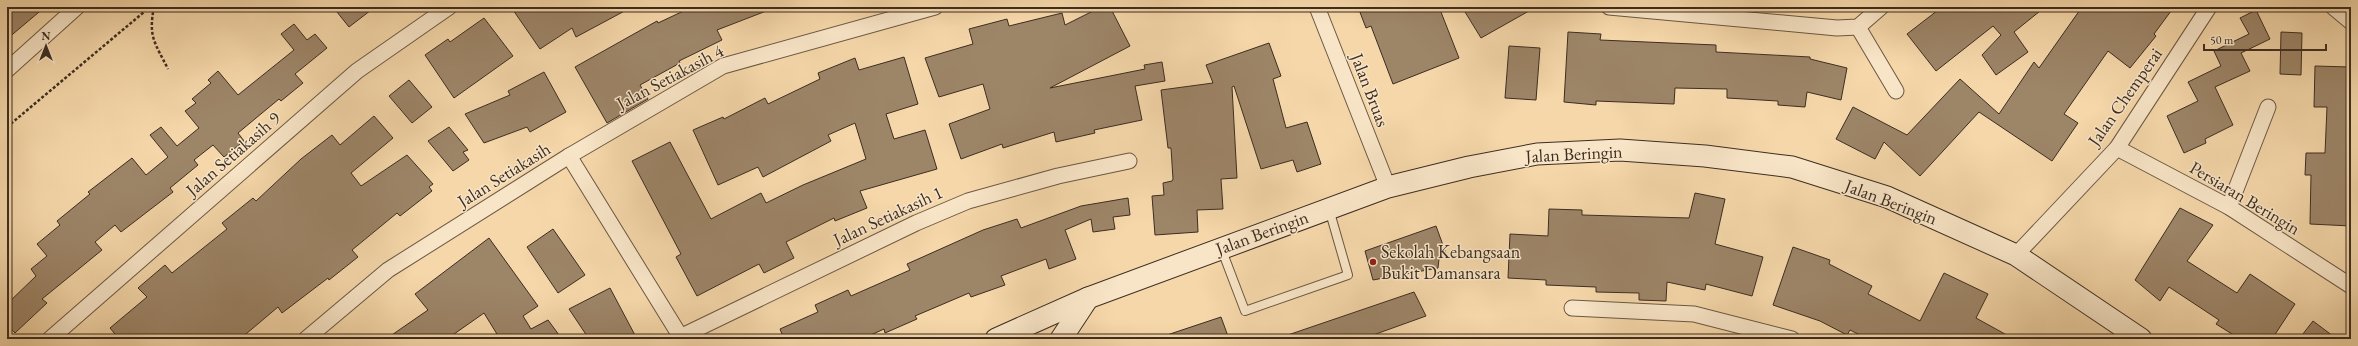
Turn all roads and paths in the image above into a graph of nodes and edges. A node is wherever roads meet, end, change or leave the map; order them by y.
1 (77, 7) edge
2 (150, 7) edge
3 (154, 7) edge
4 (449, 7) edge
5 (935, 7) edge
6 (1318, 7) edge
7 (1609, 7) edge
8 (1881, 7) edge
9 (2209, 7) edge
10 (2333, 7) edge
11 (2351, 22) edge
12 (1858, 28) junction
13 (168, 69) dead end
14 (7, 70) edge
15 (1896, 91) dead end
16 (2268, 107) dead end
17 (7, 127) edge
18 (2117, 148) junction
19 (568, 156) junction
20 (1129, 161) dead end
21 (1388, 187) junction
22 (2229, 207) junction
23 (1329, 208) junction
24 (1221, 248) junction
25 (2016, 256) junction
26 (2351, 286) edge
27 (1088, 298) junction
28 (1572, 308) dead end
29 (680, 338) edge
30 (50, 339) edge
31 (306, 339) edge
32 (996, 339) edge
33 (1061, 339) edge
34 (1792, 339) edge
35 (2141, 339) edge

1 - 14 street
2 - 17 path
3 - 13 path
4 - 30 street, Jalan Setiakasih 9
5 - 19 street, Jalan Setiakasih 4
6 - 21 street, Jalan Bruas
7 - 12 street
8 - 12 street
9 - 18 street, Jalan Chemperai
10 - 11 street
12 - 15 street
16 - 22 street
18 - 22 street, Persiaran Beringin
18 - 25 street, Jalan Chemperai
19 - 29 street, Jalan Setiakasih
19 - 31 street, Jalan Setiakasih
20 - 29 street, Jalan Setiakasih 1
21 - 23 street, Jalan Beringin
21 - 25 street, Jalan Beringin
22 - 26 street, Persiaran Beringin
23 - 24 street, Jalan Beringin
23 - 24 lane
24 - 27 street, Jalan Beringin
25 - 35 street, Jalan Beringin
27 - 32 street, Jalan Beringin
27 - 33 street
28 - 34 street

